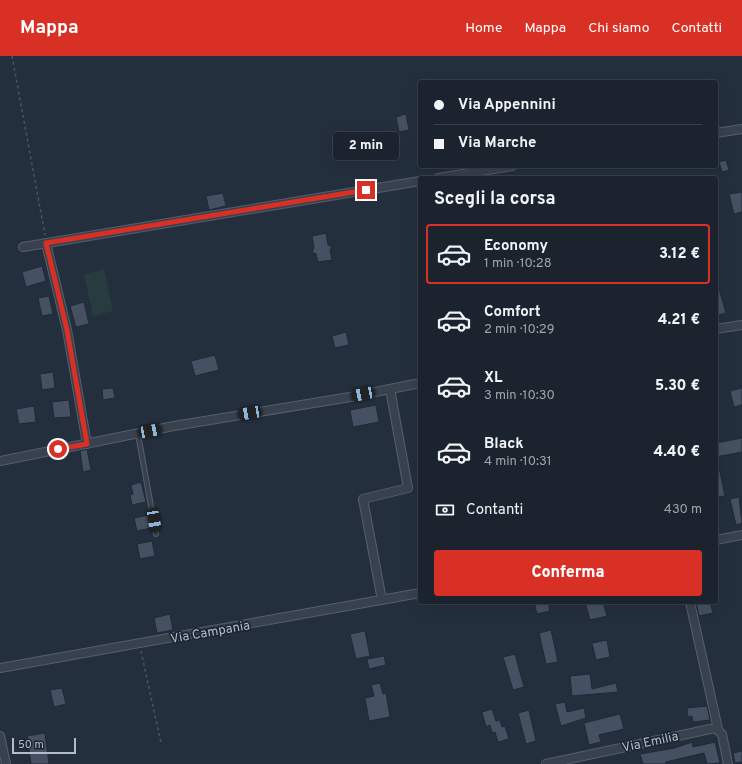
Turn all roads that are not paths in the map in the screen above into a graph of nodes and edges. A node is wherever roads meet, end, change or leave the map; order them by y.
1 (742, 129) edge
2 (718, 133) edge
3 (501, 168) edge
4 (458, 176) edge
5 (418, 181) edge
6 (46, 243) junction
7 (23, 247) dead end
8 (742, 324) edge
9 (718, 329) edge
10 (418, 383) edge
11 (390, 389) junction
12 (138, 434) junction
13 (87, 444) junction
14 (0, 461) edge
15 (156, 534) dead end
16 (742, 535) edge
17 (718, 540) edge
18 (418, 593) edge
19 (382, 600) junction
20 (690, 604) edge
21 (0, 668) edge
22 (718, 729) junction
23 (0, 736) edge
24 (6, 764) edge
25 (546, 764) edge
26 (728, 764) edge

1 - 2 street
3 - 4 street
5 - 6 street
6 - 7 street
6 - 13 street
8 - 9 street
10 - 11 street
11 - 12 street
11 - 19 street
12 - 13 street
12 - 15 lane
13 - 14 street
16 - 17 street
18 - 19 street, Via Campania
19 - 21 street, Via Campania
20 - 22 street
22 - 25 street, Via Emilia
22 - 26 street
23 - 24 street

